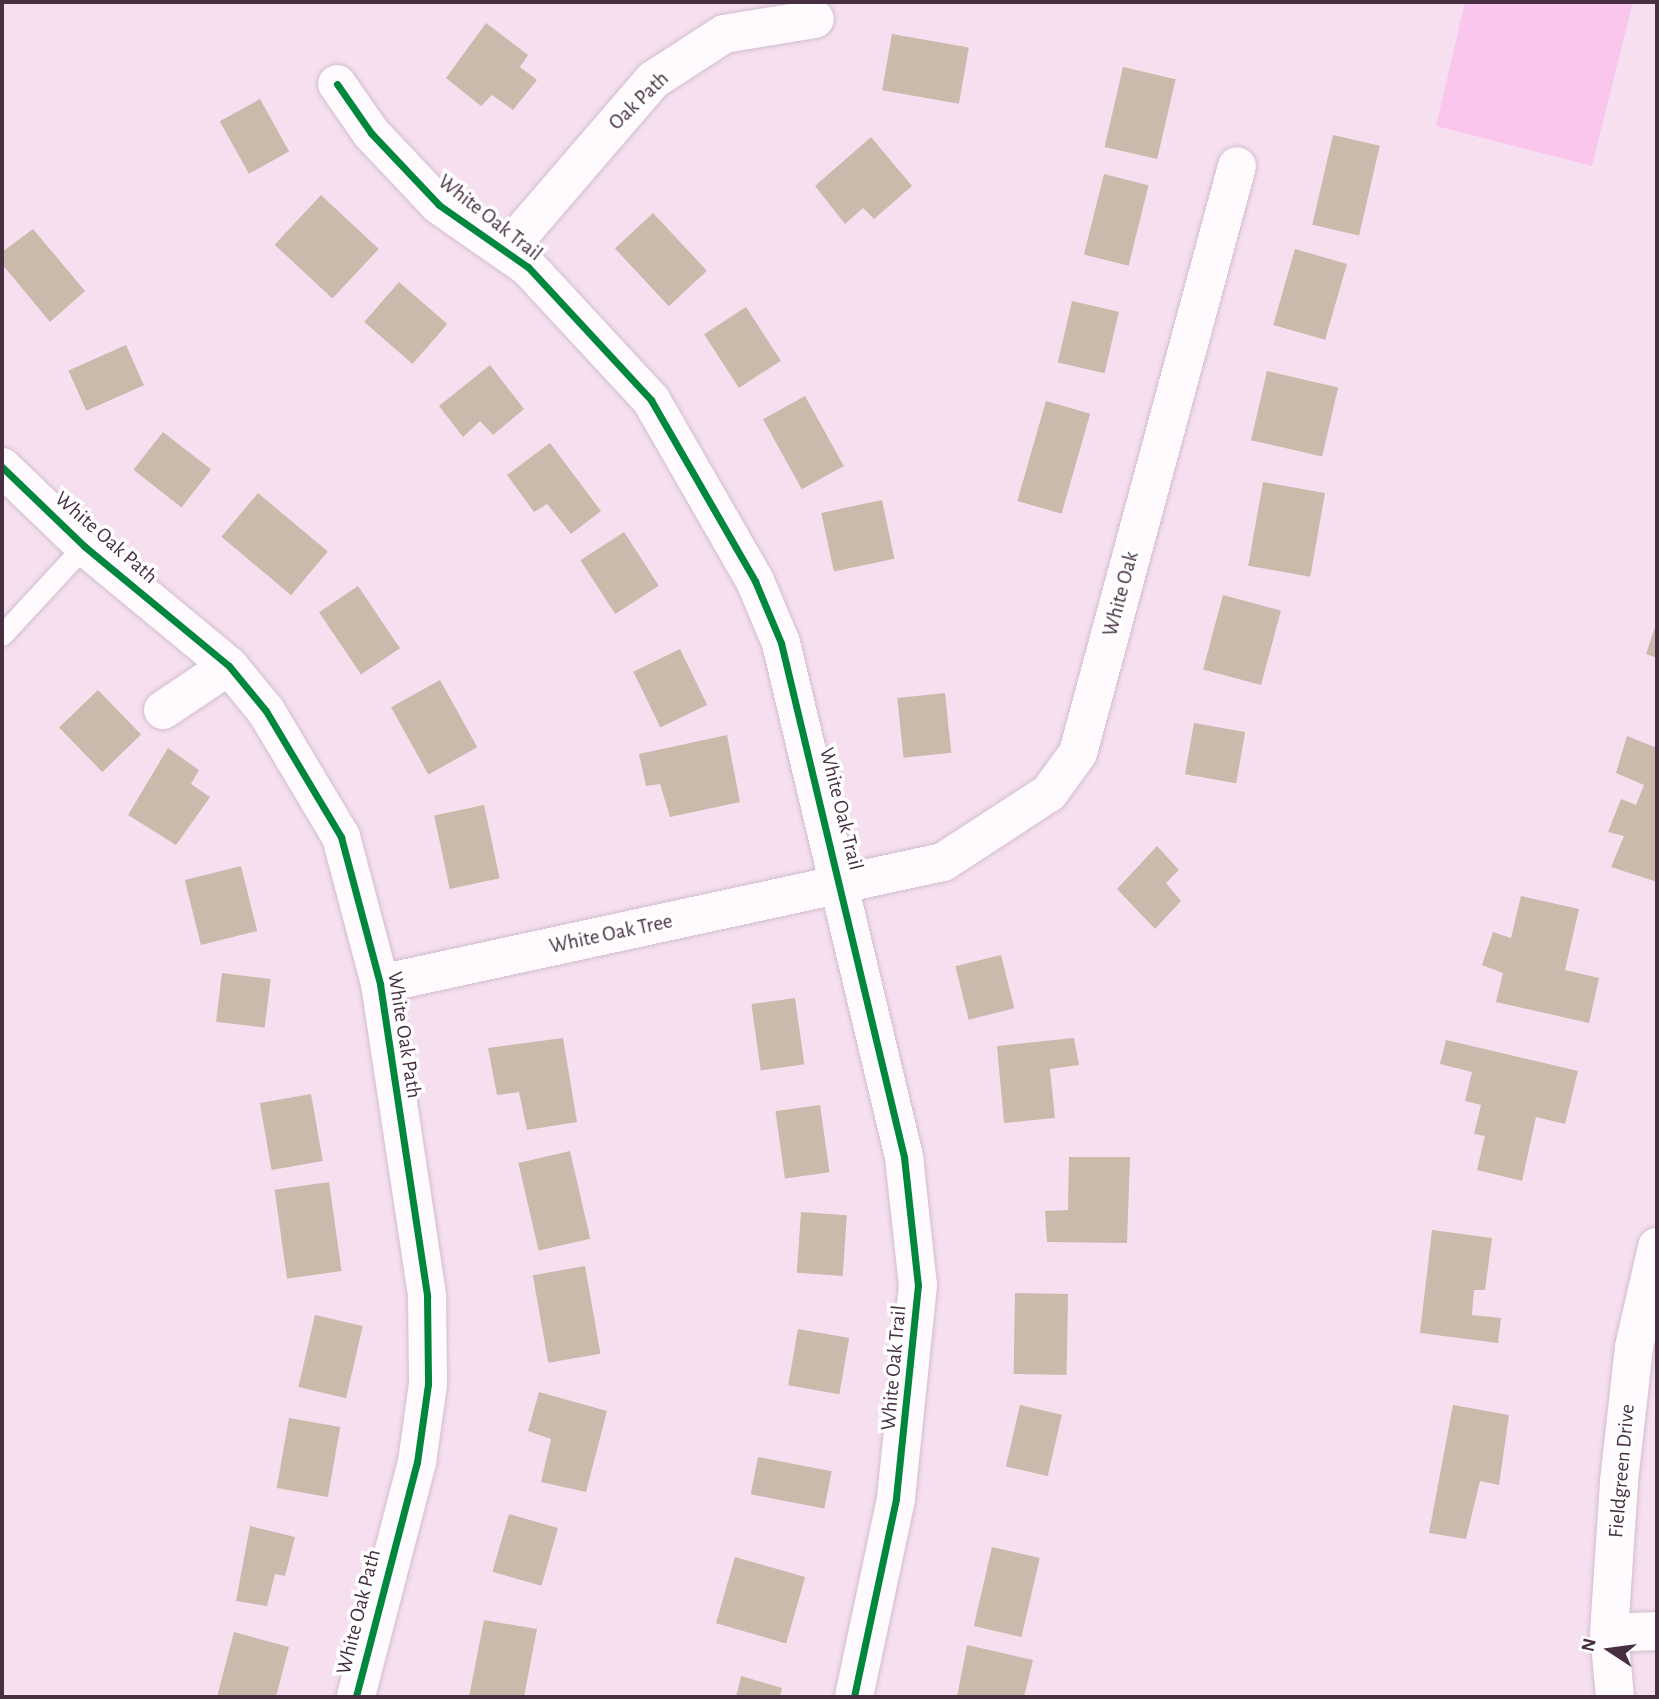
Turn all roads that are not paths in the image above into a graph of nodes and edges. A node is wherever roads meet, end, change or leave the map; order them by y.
1 (815, 19) dead end
2 (337, 84) dead end
3 (1237, 166) dead end
4 (506, 251) junction
5 (2, 467) edge
6 (84, 546) junction
7 (2, 635) edge
8 (229, 666) junction
9 (163, 710) dead end
10 (841, 885) junction
11 (380, 984) junction
12 (1657, 1247) edge
13 (1657, 1630) edge
14 (1609, 1633) junction
15 (356, 1697) edge
16 (854, 1697) edge
17 (1615, 1697) edge

1 - 4 street, Oak Path
2 - 4 street, White Oak Trail
3 - 10 street, White Oak
4 - 10 street, White Oak Trail
5 - 6 street, White Oak Path
6 - 7 lane
6 - 8 street, White Oak Path
8 - 9 street
8 - 11 street, White Oak Path
10 - 11 street, White Oak Tree
10 - 16 street, White Oak Trail
11 - 15 street, White Oak Path
12 - 14 street, Fieldgreen Drive
13 - 14 street
14 - 17 street, Fieldgreen Drive

